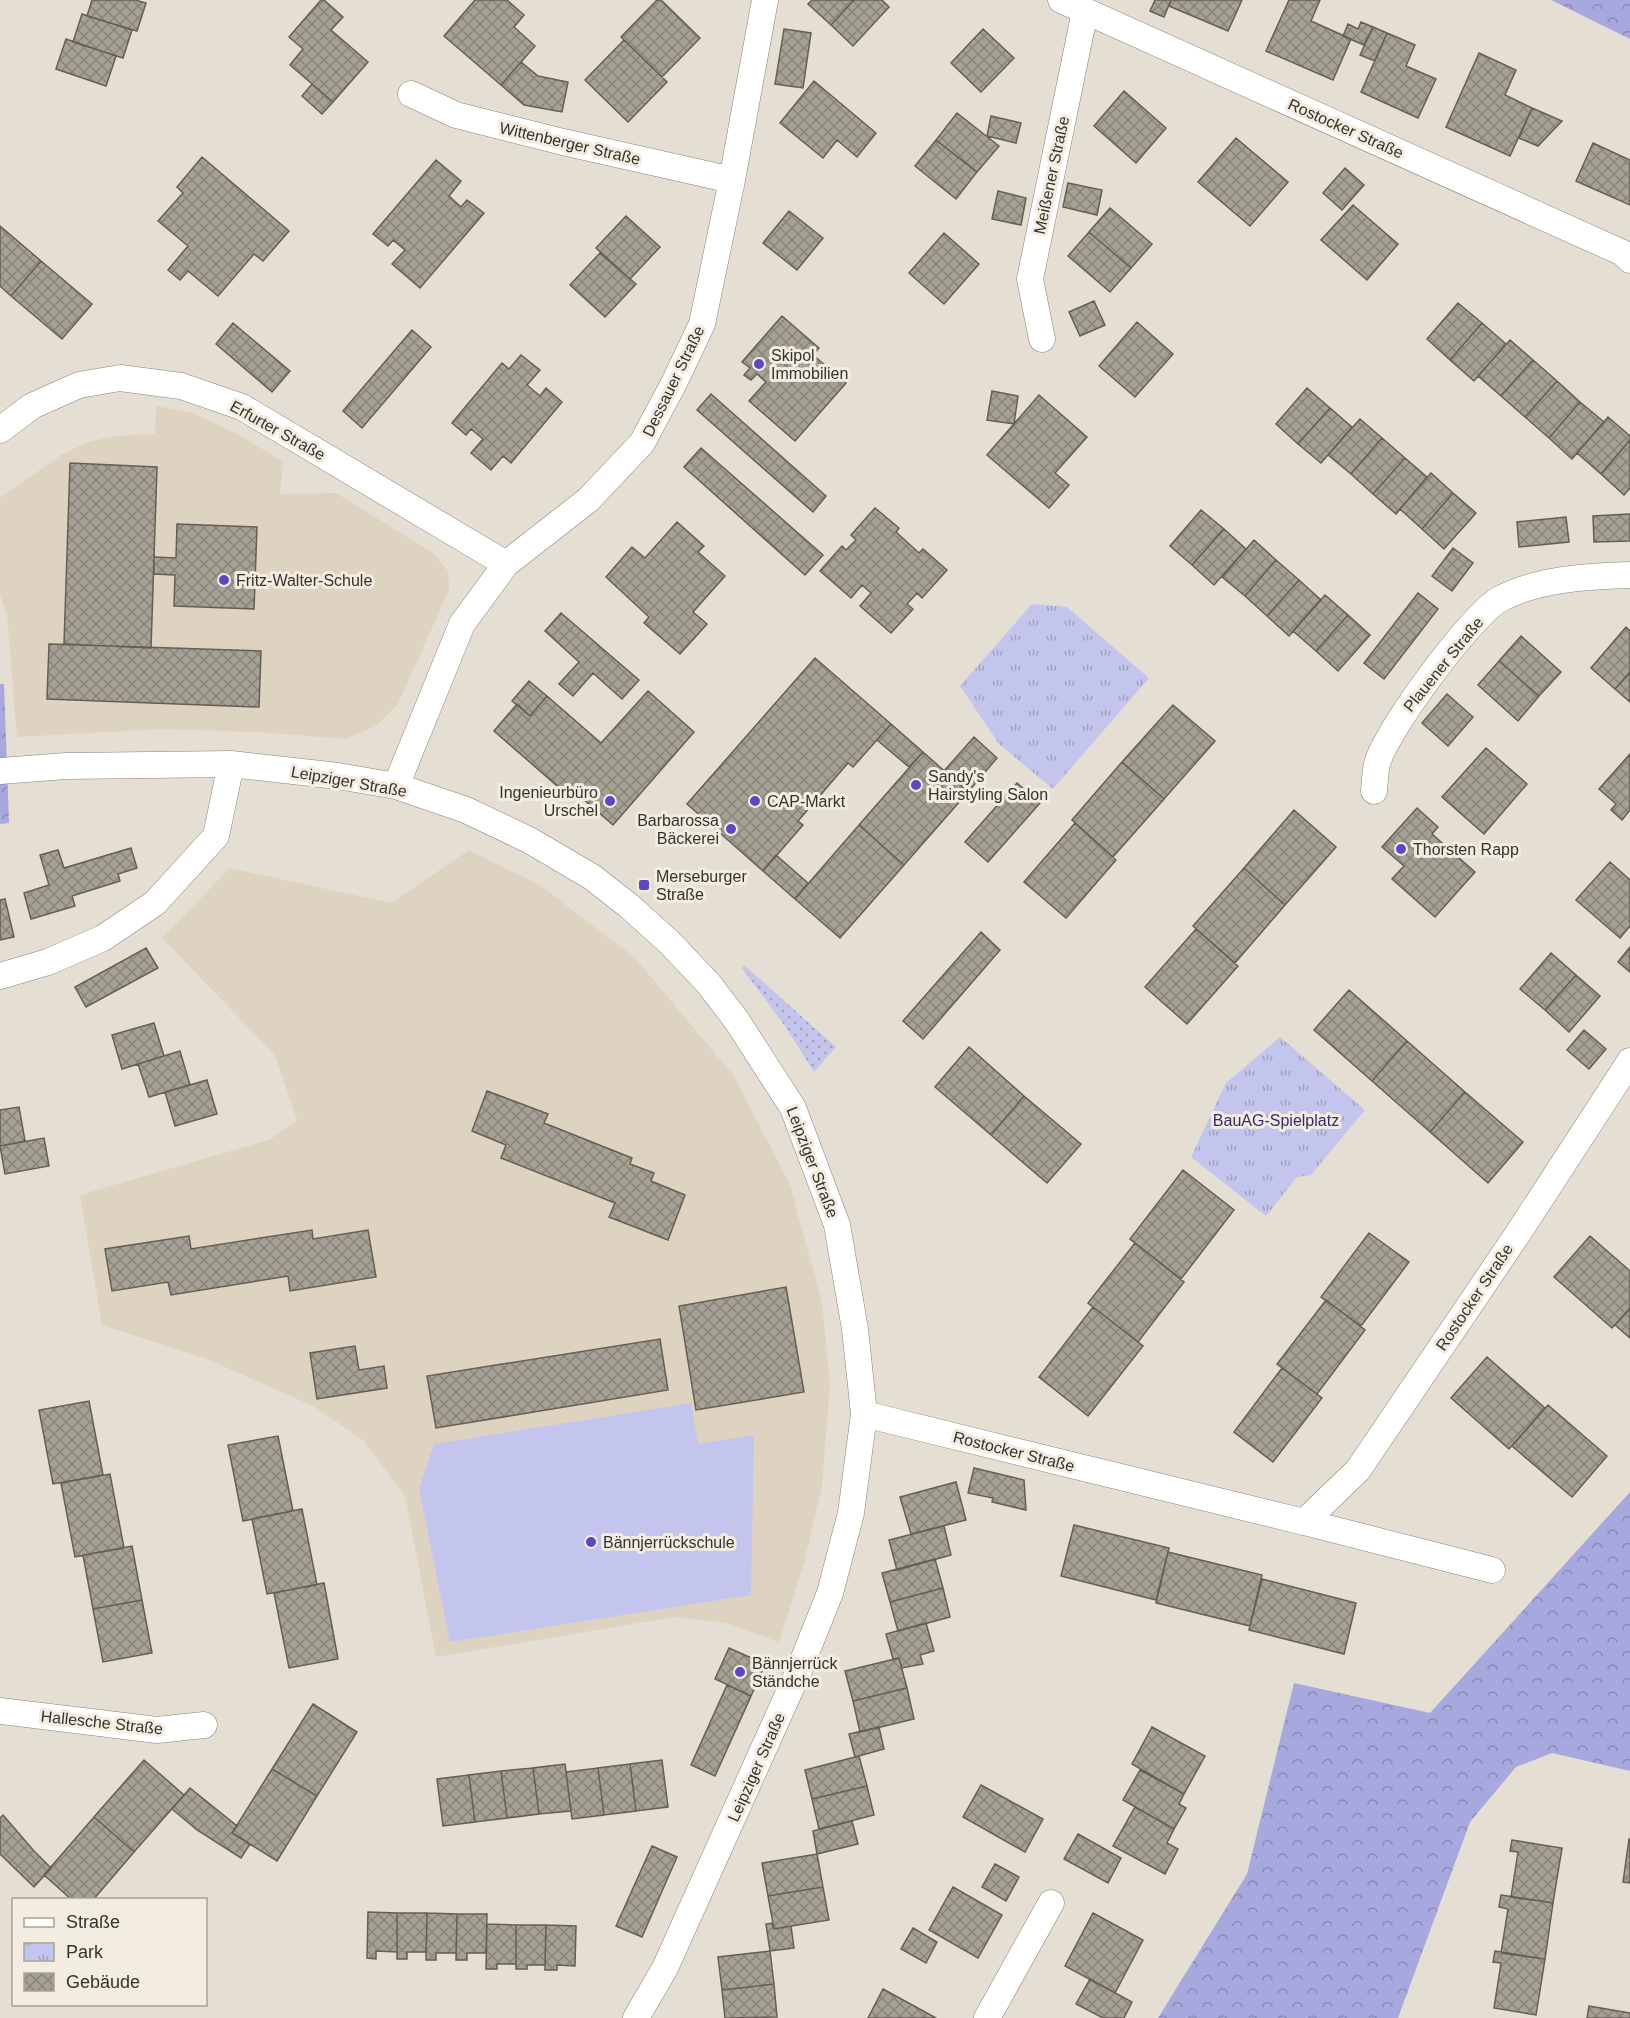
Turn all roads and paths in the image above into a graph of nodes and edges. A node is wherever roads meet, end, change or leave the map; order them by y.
1 (765, 0) edge
2 (1060, 0) edge
3 (1085, 11) junction
4 (411, 94) dead end
5 (732, 180) junction
6 (1630, 260) edge
7 (1042, 339) dead end
8 (0, 430) edge
9 (506, 564) junction
10 (1630, 575) edge
11 (231, 764) junction
12 (0, 771) edge
13 (396, 786) junction
14 (1374, 791) dead end
15 (0, 976) edge
16 (1630, 1061) edge
17 (864, 1413) junction
18 (1304, 1521) junction
19 (1492, 1570) dead end
20 (0, 1711) edge
21 (204, 1725) dead end
22 (1051, 1903) dead end
23 (636, 2018) edge
24 (987, 2018) edge

1 - 5 street, Dessauer Straße
2 - 3 street, Rostocker Straße
3 - 6 street, Rostocker Straße
3 - 7 street, Meißener Straße
4 - 5 street, Wittenberger Straße
5 - 9 street, Dessauer Straße
8 - 9 street, Erfurter Straße
9 - 13 street, Dessauer Straße
10 - 14 street, Plauener Straße
11 - 12 street, Leipziger Straße
11 - 13 street, Leipziger Straße
11 - 15 street
13 - 17 street, Leipziger Straße
16 - 18 street, Rostocker Straße
17 - 18 street, Rostocker Straße
17 - 23 street, Leipziger Straße
18 - 19 street, Rostocker Straße
20 - 21 street, Hallesche Straße
22 - 24 street

